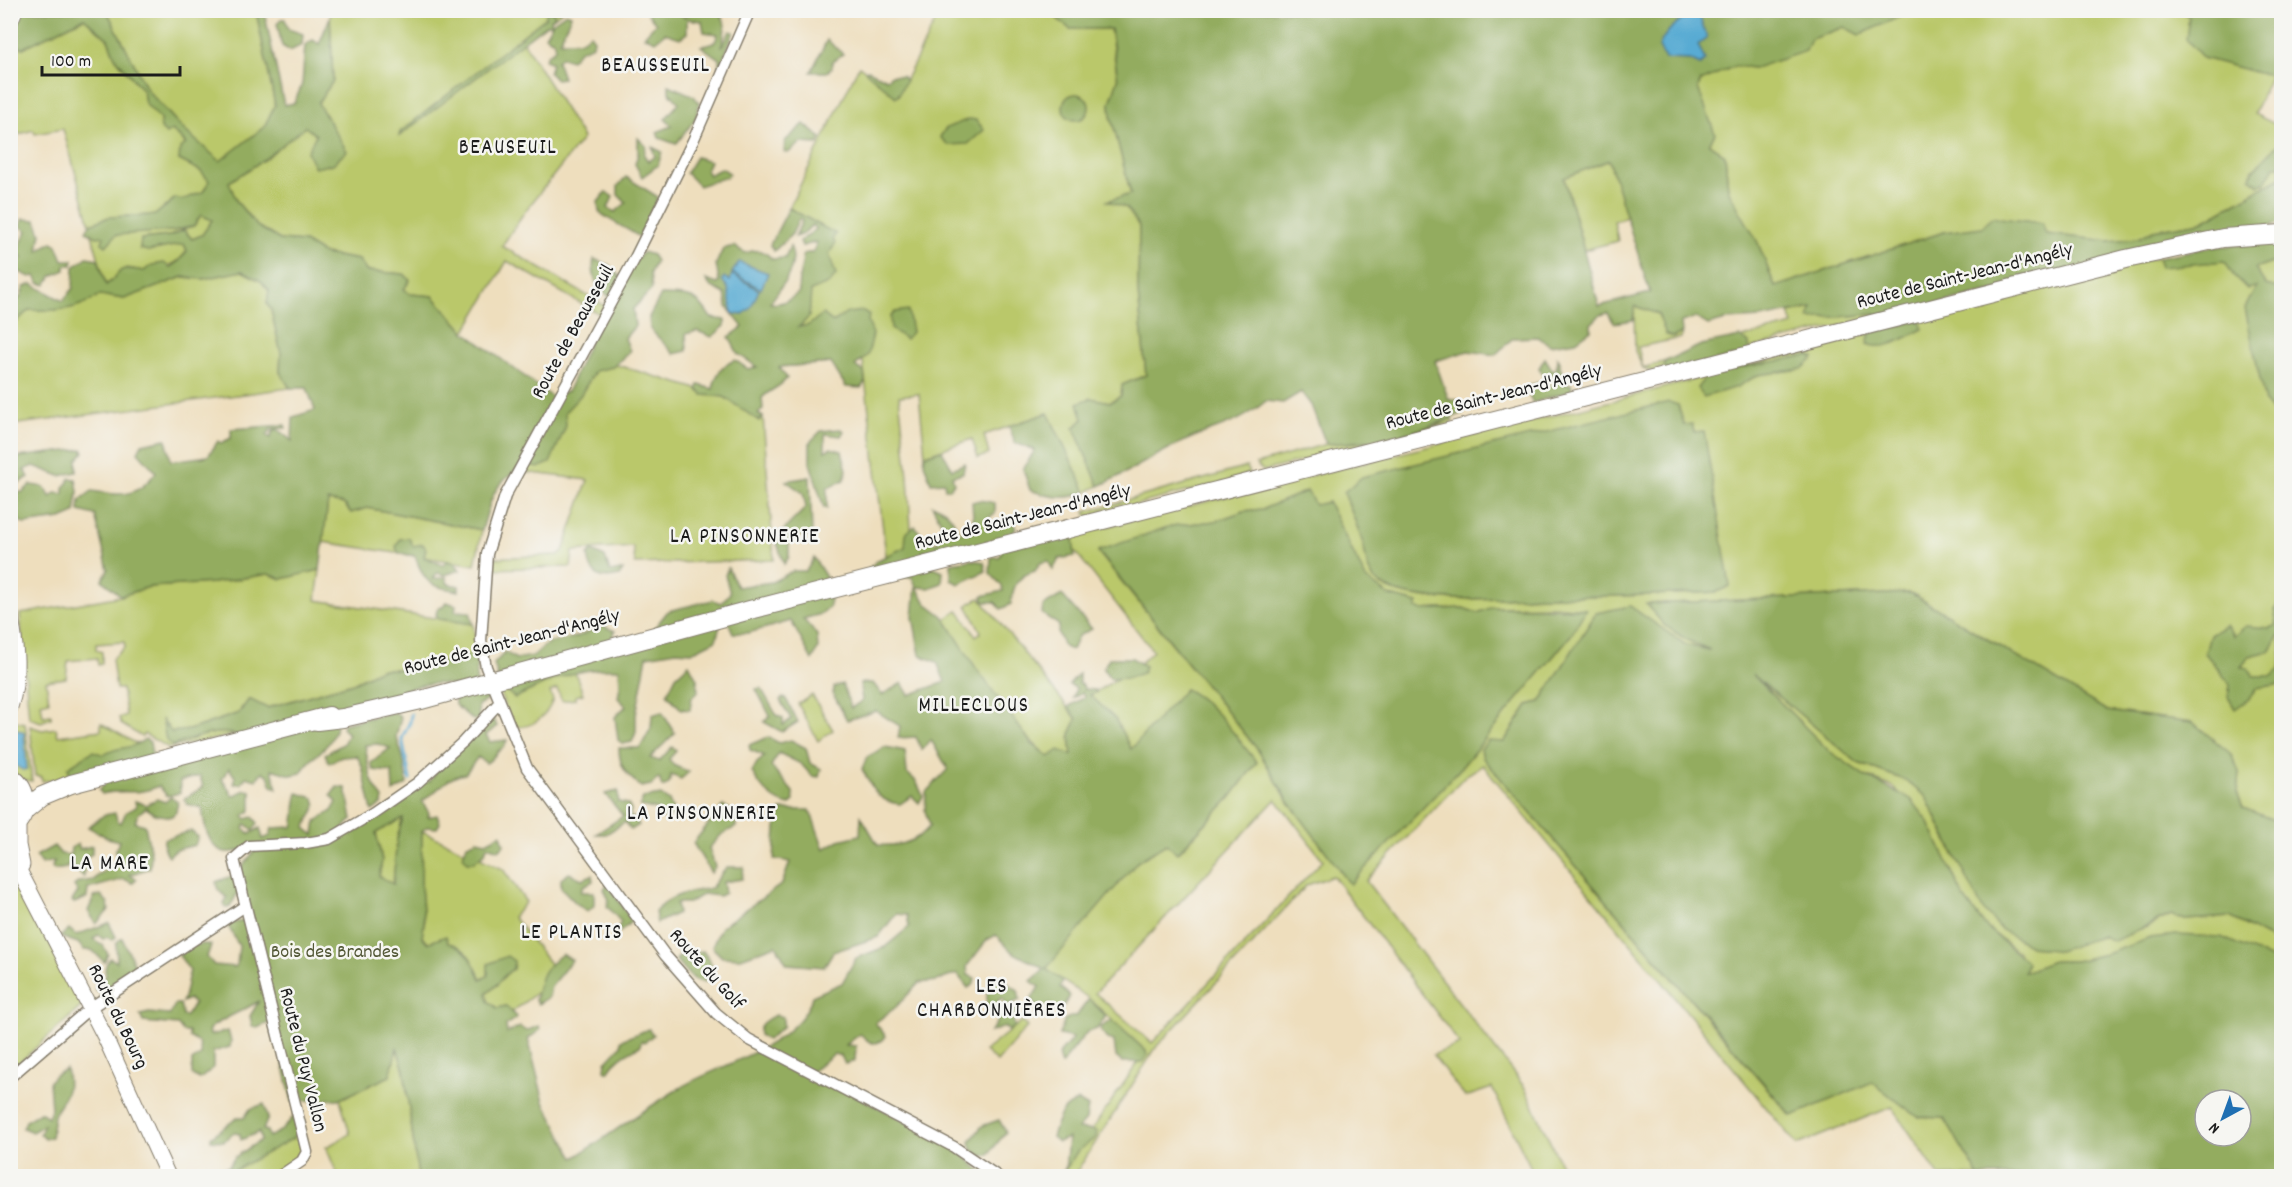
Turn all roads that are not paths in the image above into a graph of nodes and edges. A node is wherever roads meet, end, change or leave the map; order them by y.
1 (15, 10) edge
2 (750, 10) edge
3 (10, 22) edge
4 (2282, 234) edge
5 (10, 609) edge
6 (489, 677) junction
7 (499, 703) junction
8 (10, 707) edge
9 (16, 781) edge
10 (71, 784) junction
11 (18, 821) edge
12 (10, 853) edge
13 (24, 877) junction
14 (245, 906) junction
15 (90, 1008) junction
16 (10, 1077) edge
17 (168, 1176) edge
18 (280, 1176) edge
19 (996, 1176) edge

1 - 3 street
2 - 6 street, Route de Beausseuil
4 - 6 main road, Route de Saint-Jean-d'Angély
5 - 8 street
6 - 7 street, Route du Golf
6 - 10 main road, Route de Saint-Jean-d'Angély
7 - 14 street
7 - 19 street, Route du Golf
9 - 10 main road, Route de Saint-Jean-d'Angély
9 - 11 main road
10 - 11 main road, Route de Saint-Jean-d'Angély
11 - 13 street, Route du Bourg
12 - 13 street, Route du Bourg
13 - 15 street, Route du Bourg
14 - 15 street
14 - 18 street, Route du Puy Vallon
15 - 16 street
15 - 17 street, Route du Bourg

